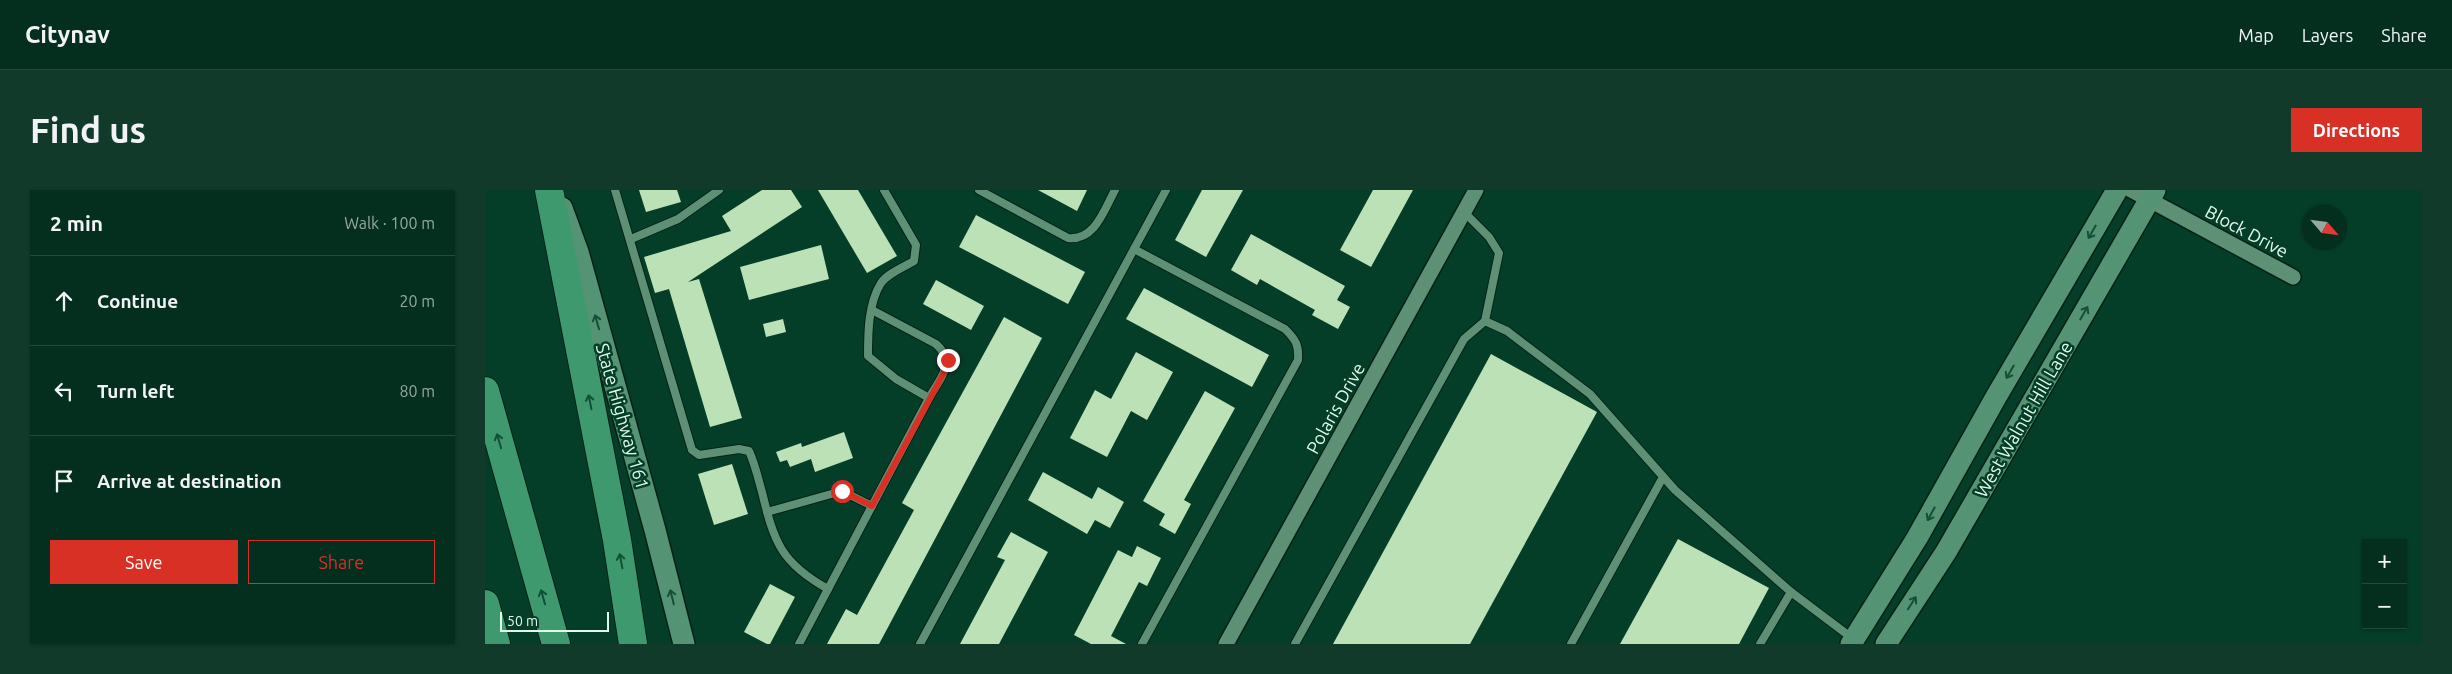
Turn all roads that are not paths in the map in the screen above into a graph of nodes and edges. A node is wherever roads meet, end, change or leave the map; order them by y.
1 (549, 190) edge
2 (556, 190) edge
3 (615, 190) edge
4 (719, 190) edge
5 (884, 190) edge
6 (979, 190) edge
7 (1115, 190) edge
8 (1166, 190) edge
9 (1476, 190) edge
10 (2117, 190) edge
11 (2145, 193) edge
12 (1464, 212) junction
13 (631, 240) junction
14 (1134, 249) junction
15 (2293, 277) dead end
16 (872, 310) junction
17 (1485, 321) junction
18 (485, 391) edge
19 (929, 398) junction
20 (1663, 477) junction
21 (872, 506) junction
22 (767, 512) junction
23 (828, 590) junction
24 (1791, 592) junction
25 (485, 604) edge
26 (1855, 642) edge
27 (496, 644) edge
28 (556, 644) edge
29 (633, 644) edge
30 (684, 644) edge
31 (799, 644) edge
32 (919, 644) edge
33 (1142, 644) edge
34 (1226, 644) edge
35 (1295, 644) edge
36 (1571, 644) edge
37 (1760, 644) edge
38 (1885, 644) edge

29 -> 1 highway
30 -> 2 main road, State Highway 161
3 - 13 lane
4 - 13 lane
5 - 16 lane
6 - 7 lane
8 - 14 lane
9 - 12 street, Polaris Drive
10 -> 26 main road, West Walnut Hill Lane
11 - 15 street, Block Drive
38 -> 11 main road, West Walnut Hill Lane
12 - 17 lane
12 - 34 street, Polaris Drive
13 - 22 lane
14 - 32 lane
14 - 33 lane
16 - 19 lane
16 - 19 lane
17 - 20 lane
17 - 35 lane
28 -> 18 highway
19 - 21 lane
20 - 24 lane
20 - 36 lane
21 - 22 lane
21 - 23 lane
22 - 23 lane
23 - 31 lane
24 - 26 lane
24 - 37 lane
25 - 27 highway

